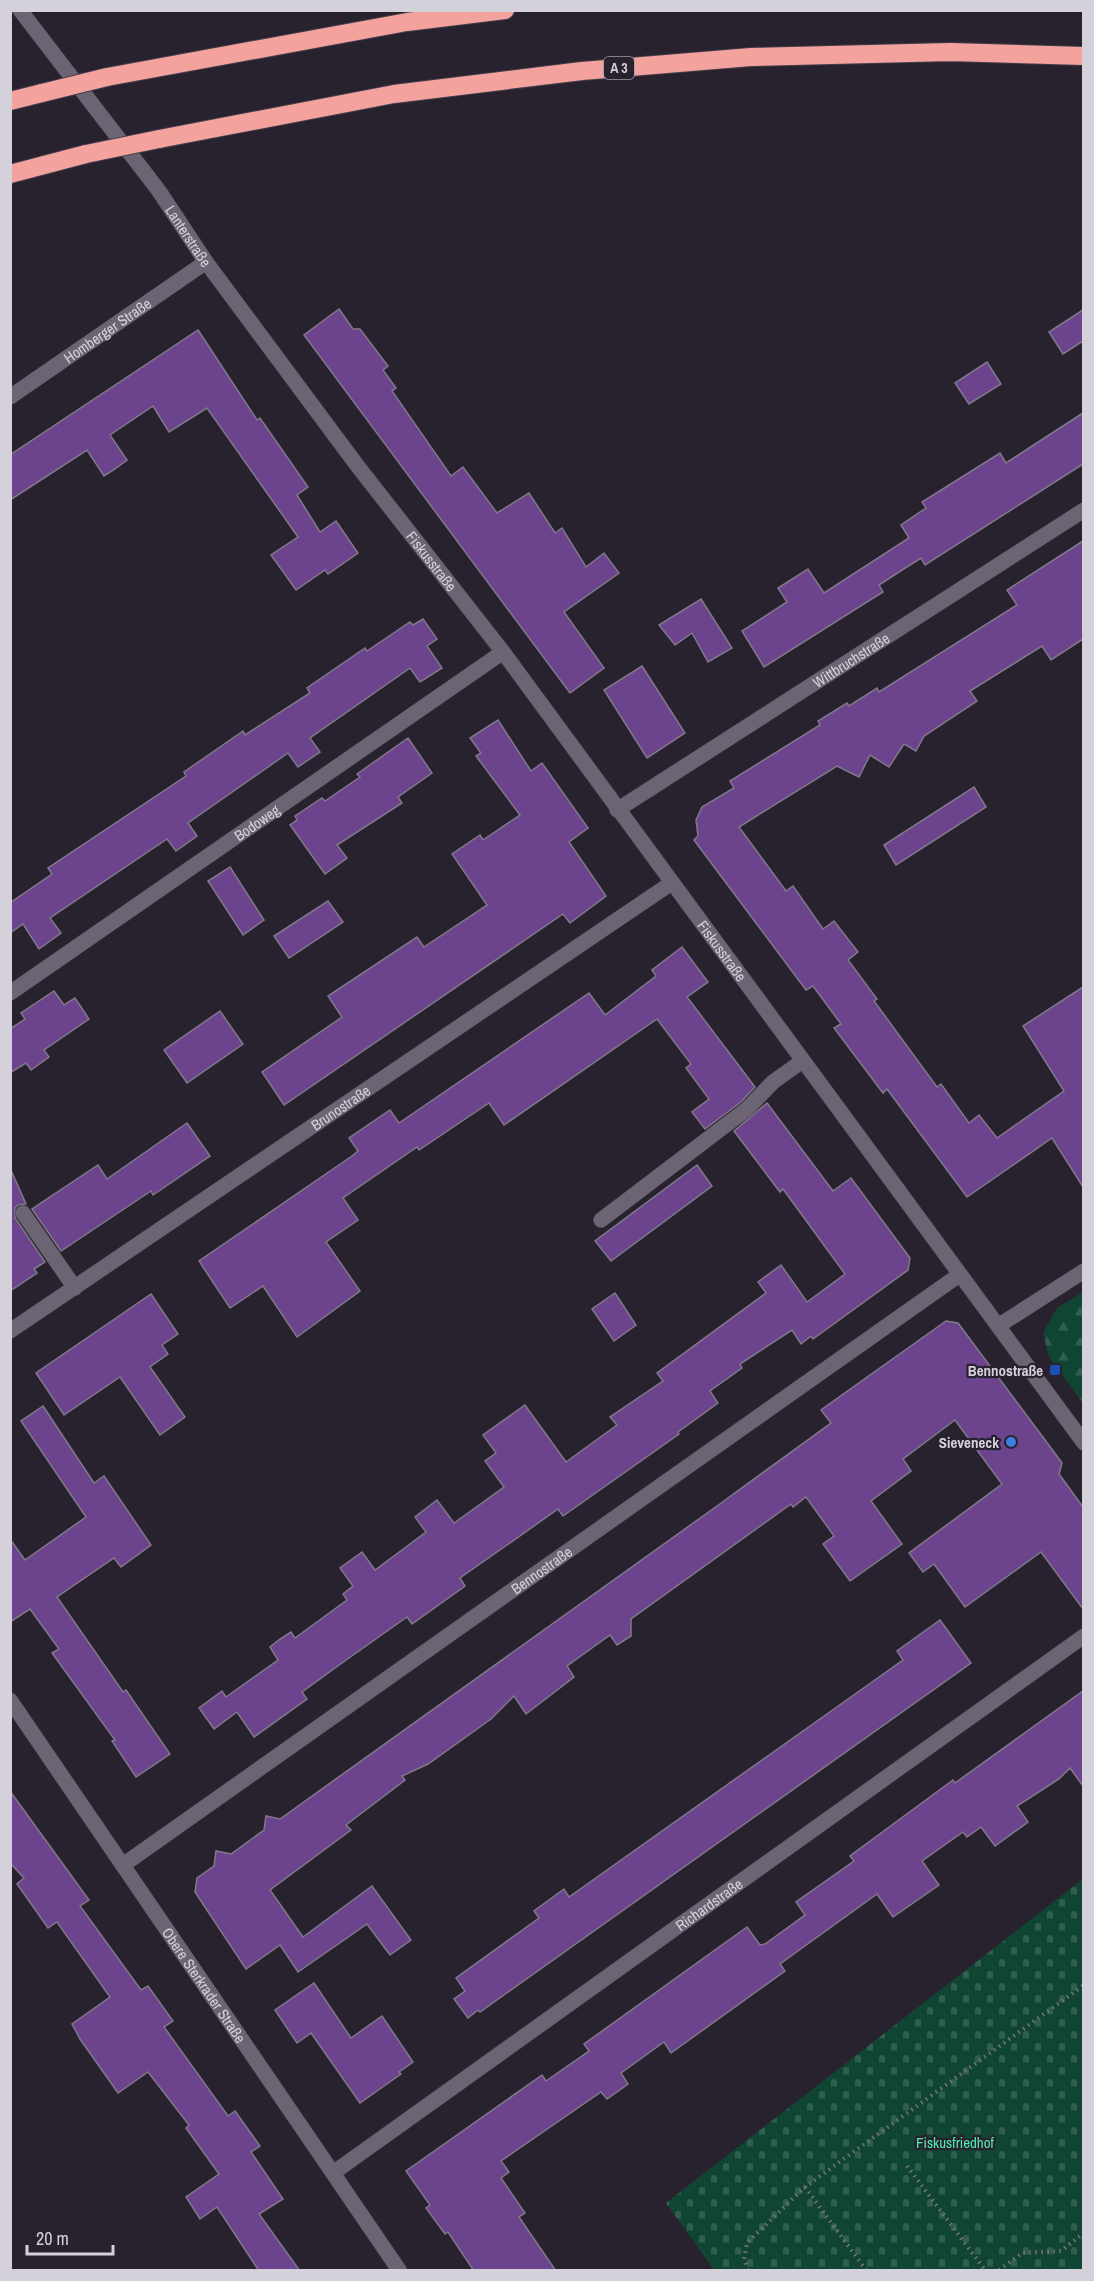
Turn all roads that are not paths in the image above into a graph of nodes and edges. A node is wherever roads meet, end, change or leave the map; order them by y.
1 (20, 10) edge
2 (505, 10) edge
3 (1083, 56) edge
4 (10, 101) edge
5 (10, 174) edge
6 (206, 262) junction
7 (10, 397) edge
8 (356, 464) joint
9 (1083, 510) edge
10 (502, 652) junction
11 (618, 810) junction
12 (670, 884) junction
13 (10, 993) edge
14 (801, 1062) junction
15 (23, 1213) dead end
16 (601, 1220) dead end
17 (1083, 1271) edge
18 (959, 1275) junction
19 (75, 1288) junction
20 (998, 1326) junction
21 (10, 1331) edge
22 (1083, 1443) edge
23 (1083, 1636) edge
24 (10, 1700) edge
25 (123, 1865) junction
26 (333, 2172) junction
27 (399, 2271) edge

1 - 6 street, Lanterstraße
2 - 4 highway, bridge
3 - 5 highway, A 3, bridge
6 - 7 street, Homberger Straße
6 - 8 street, Lanterstraße
8 - 10 street, Fiskusstraße
9 - 11 street, Wittbruchstraße
10 - 11 street, Fiskusstraße
10 - 13 street, Bodoweg
11 - 12 street, Fiskusstraße
12 - 14 street, Fiskusstraße
12 - 19 street, Brunostraße
14 - 16 street
14 - 18 street, Fiskusstraße
15 - 19 street
17 - 20 street
18 - 20 street, Fiskusstraße
18 - 25 street, Bennostraße
19 - 21 street, Brunostraße
20 - 22 street, Fiskusstraße
23 - 26 street, Richardstraße
24 - 25 street, Obere Sterkrader Straße
25 - 26 street, Obere Sterkrader Straße
26 - 27 street, Obere Sterkrader Straße

